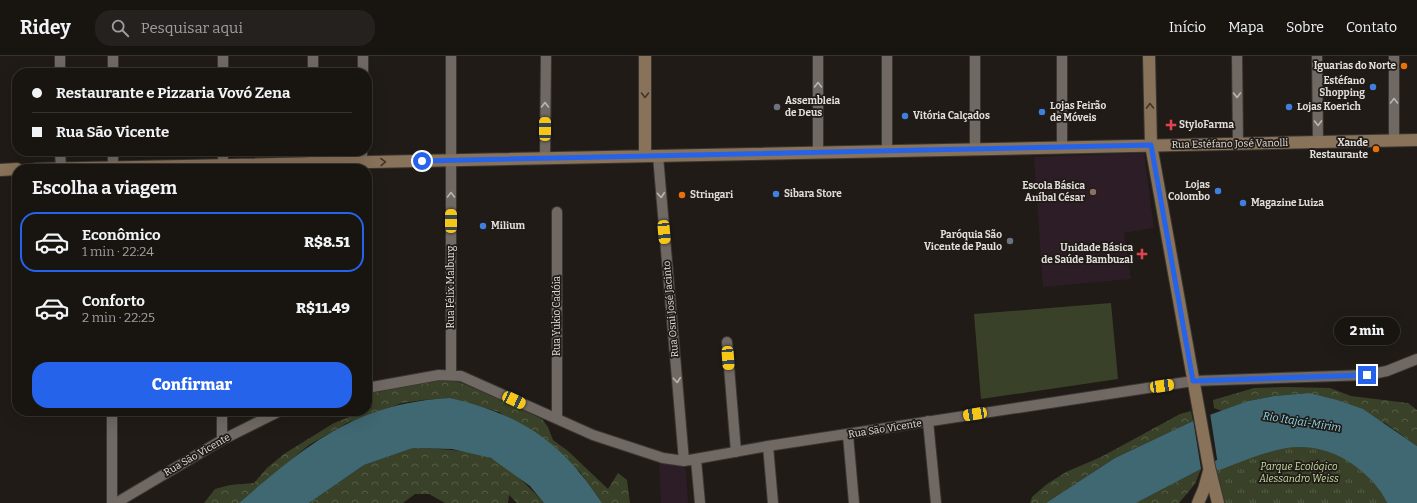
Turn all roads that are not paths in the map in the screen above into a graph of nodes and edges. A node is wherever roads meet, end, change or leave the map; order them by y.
1 (60, 56) edge
2 (113, 56) edge
3 (223, 56) edge
4 (313, 56) edge
5 (363, 56) edge
6 (451, 56) edge
7 (546, 56) edge
8 (645, 56) edge
9 (818, 56) edge
10 (887, 56) edge
11 (975, 56) edge
12 (1062, 56) edge
13 (1149, 56) edge
14 (1237, 56) edge
15 (1317, 56) edge
16 (1394, 56) edge
17 (60, 68) edge
18 (113, 68) edge
19 (223, 68) edge
20 (313, 68) edge
21 (362, 68) edge
22 (1394, 140) junction
23 (1417, 140) edge
24 (1318, 142) junction
25 (1238, 144) junction
26 (1151, 145) junction
27 (1062, 147) junction
28 (975, 149) junction
29 (887, 151) junction
30 (818, 152) junction
31 (645, 156) junction
32 (658, 156) junction
33 (362, 157) edge
34 (545, 158) junction
35 (451, 160) junction
36 (313, 161) edge
37 (268, 164) edge
38 (12, 169) edge
39 (0, 170) edge
40 (556, 212) dead end
41 (727, 342) dead end
42 (1417, 359) edge
43 (451, 374) junction
44 (1193, 381) junction
45 (372, 387) edge
46 (112, 416) edge
47 (222, 416) edge
48 (270, 416) edge
49 (557, 419) junction
50 (928, 421) junction
51 (848, 435) junction
52 (222, 440) junction
53 (768, 446) junction
54 (736, 452) junction
55 (696, 460) junction
56 (684, 461) junction
57 (1209, 469) junction
58 (112, 503) edge
59 (116, 503) edge
60 (700, 503) edge
61 (773, 503) edge
62 (854, 503) edge
63 (936, 503) edge
64 (1198, 503) edge
65 (1218, 503) edge

1 - 17 street
2 - 18 street
3 - 19 street
4 - 20 street
5 - 21 street
6 - 35 street, Rua Félix Malburg
34 -> 7 street
8 -> 31 main road
30 -> 9 street
10 - 29 street
11 - 28 street
12 - 27 street
26 -> 13 main road
14 -> 25 street
15 -> 24 street
22 -> 16 street
22 - 23 main road, Rua Estéfano José Vanolli
22 - 24 main road, Rua Estéfano José Vanolli
24 - 25 main road, Rua Estéfano José Vanolli
25 - 26 main road, Rua Estéfano José Vanolli
26 - 27 main road, Rua Estéfano José Vanolli
26 - 44 main road
27 - 28 main road, Rua Estéfano José Vanolli
28 - 29 main road, Rua Estéfano José Vanolli
29 - 30 main road, Rua Estéfano José Vanolli
30 - 32 main road, Rua Estéfano José Vanolli
31 - 32 main road, Rua Estéfano José Vanolli
31 - 34 main road, Rua Estéfano José Vanolli
32 -> 56 street, Rua Osni José Jacinto
33 -> 35 main road, Rua Estéfano José Vanolli
33 - 36 main road, Rua Estéfano José Vanolli
34 - 35 main road, Rua Estéfano José Vanolli
43 -> 35 street, Rua Félix Malburg
36 - 37 main road, Rua Estéfano José Vanolli
38 - 39 main road
40 - 49 street, Rua Yukio Cadóia
41 - 54 street
42 - 44 street, Rua São Vicente
43 - 45 street, Rua São Vicente
43 - 49 street, Rua São Vicente
44 - 50 street, Rua São Vicente
44 - 57 main road
46 - 58 street
47 - 52 street
48 - 52 street, Rua São Vicente
49 - 56 street, Rua São Vicente
50 - 51 street, Rua São Vicente
50 - 63 street
51 - 53 street, Rua São Vicente
51 - 62 street
52 - 59 street, Rua São Vicente
53 - 54 street, Rua São Vicente
53 - 61 street
54 - 55 street, Rua São Vicente
55 - 56 street, Rua São Vicente
55 - 60 street
57 - 64 main road
57 - 65 main road

